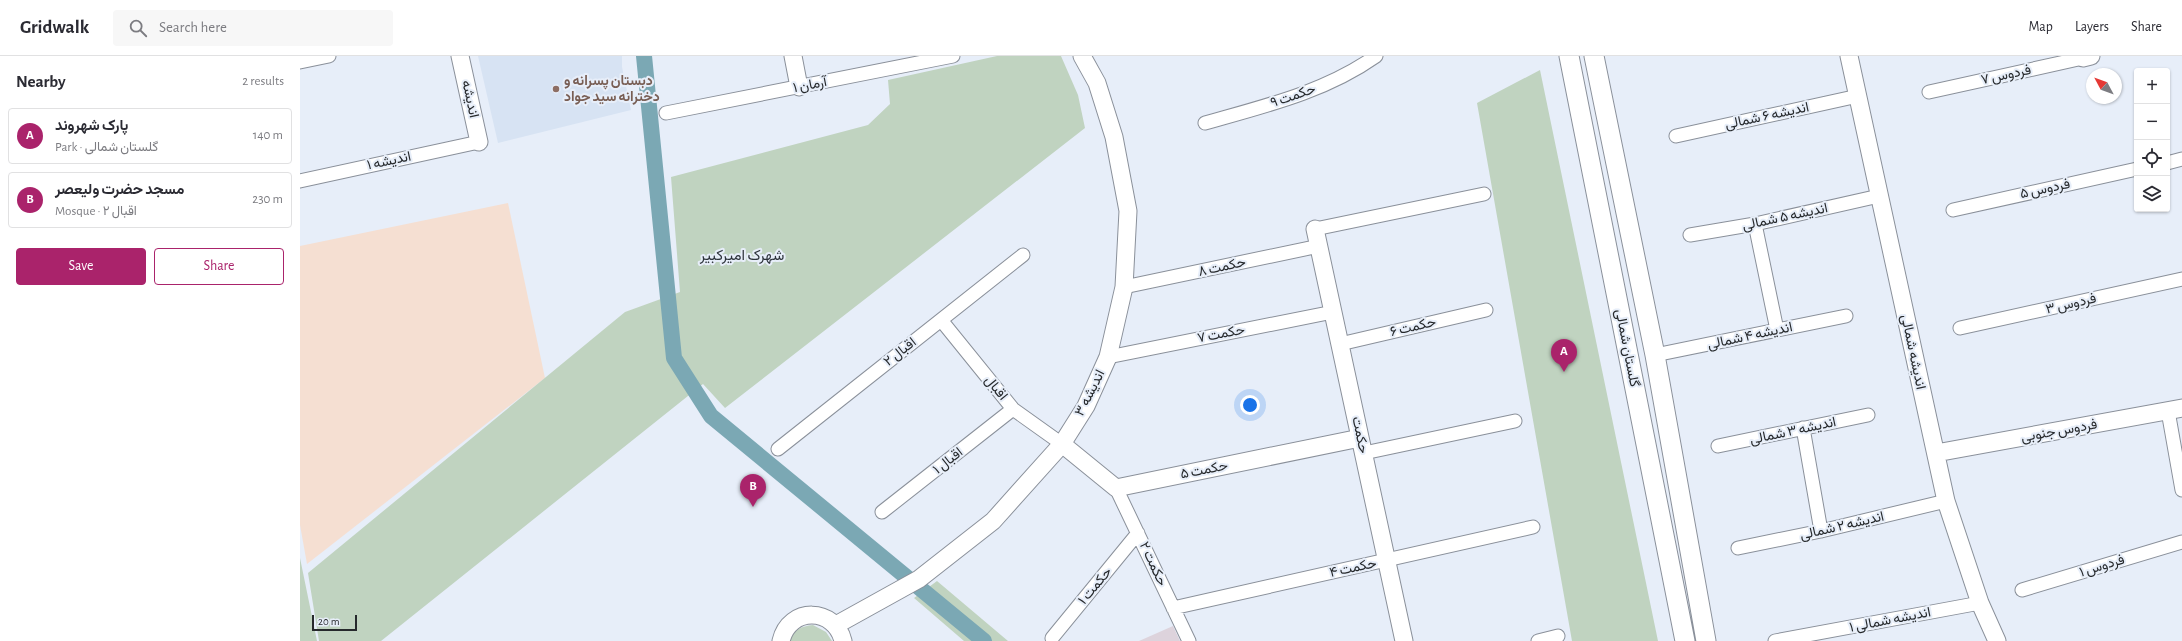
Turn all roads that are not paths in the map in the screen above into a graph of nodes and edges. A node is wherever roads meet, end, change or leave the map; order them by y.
1 (329, 56) edge
2 (460, 56) edge
3 (793, 56) edge
4 (953, 56) edge
5 (1082, 56) edge
6 (1376, 56) edge
7 (1569, 56) edge
8 (1594, 56) edge
9 (1850, 56) edge
10 (2086, 57) edge
11 (300, 62) edge
12 (799, 87) junction
13 (1929, 92) dead end
14 (1858, 96) junction
15 (666, 113) dead end
16 (1205, 123) dead end
17 (1676, 136) dead end
18 (479, 142) joint
19 (2182, 159) edge
20 (2170, 162) edge
21 (2134, 170) edge
22 (300, 181) edge
23 (1484, 194) dead end
24 (1879, 196) junction
25 (1953, 210) dead end
26 (1755, 224) junction
27 (1315, 229) joint
28 (1690, 235) dead end
29 (1319, 246) junction
30 (1023, 255) dead end
31 (2182, 279) edge
32 (1124, 287) junction
33 (1486, 310) dead end
34 (1333, 312) junction
35 (1846, 316) dead end
36 (942, 320) junction
37 (1960, 328) dead end
38 (1777, 330) junction
39 (1340, 344) junction
40 (1655, 355) junction
41 (1108, 357) junction
42 (1013, 409) junction
43 (2175, 410) edge
44 (1868, 416) dead end
45 (1514, 420) dead end
46 (1802, 428) junction
47 (1062, 444) junction
48 (1362, 446) junction
49 (1718, 446) dead end
50 (778, 449) dead end
51 (1936, 452) junction
52 (1116, 488) junction
53 (2182, 490) edge
54 (1946, 501) junction
55 (882, 512) dead end
56 (1533, 527) dead end
57 (1821, 531) junction
58 (1138, 533) junction
59 (2182, 542) edge
60 (1738, 548) dead end
61 (1387, 561) junction
62 (2022, 590) dead end
63 (1980, 603) junction
64 (1174, 608) junction
65 (836, 625) junction
66 (1558, 636) dead end
67 (1052, 638) dead end
68 (781, 641) edge
69 (844, 641) edge
70 (1189, 641) edge
71 (1404, 641) edge
72 (1538, 641) edge
73 (1685, 641) edge
74 (1706, 641) edge
75 (1775, 641) edge
76 (1997, 641) edge

1 - 11 street
2 - 18 street, اندیشه
3 - 12 street
4 - 12 street, آرمان ۱
5 - 32 street, اندیشه ۳
6 - 16 street, حکمت ۹
7 - 73 main road, گلستان شمالی
8 - 40 main road, گلستان شمالی
9 - 14 street, اندیشه شمالی
10 - 13 street, فردوس ۷
12 - 15 street, آرمان ۱
14 - 17 street, اندیشه ۶ شمالی
14 - 24 street, اندیشه شمالی
18 - 22 street, اندیشه ۱
19 - 20 street
21 - 25 street, فردوس ۵
23 - 27 street
24 - 26 street, اندیشه ۵ شمالی
24 - 51 street, اندیشه شمالی
26 - 28 street, اندیشه ۵ شمالی
26 - 38 street
27 - 29 street, حکمت
29 - 32 street, حکمت ۸
29 - 34 street, حکمت
30 - 36 street, اقبال ۲
31 - 37 street, فردوس ۳
32 - 41 street, اندیشه ۳
33 - 39 street, حکمت ۶
34 - 39 street, حکمت
34 - 41 street, حکمت ۷
35 - 38 street, اندیشه ۴ شمالی
36 - 42 street, اقبال
36 - 50 street, اقبال ۲
38 - 40 street, اندیشه ۴ شمالی
39 - 48 street, حکمت
40 - 74 main road, گلستان شمالی
41 - 47 street, اندیشه ۳
42 - 47 street, اقبال
42 - 55 street, اقبال ۱
43 - 51 street, فردوس جنوبی
43 - 53 street
44 - 46 street, اندیشه ۳ شمالی
45 - 48 street, حکمت ۵
46 - 49 street, اندیشه ۳ شمالی
46 - 57 street
47 - 52 street
47 - 65 street, اندیشه ۳
48 - 52 street, حکمت ۵
48 - 61 street, حکمت
51 - 54 street, اندیشه شمالی
52 - 58 street, حکمت ۲
54 - 57 street, اندیشه ۲ شمالی
54 - 63 street, اندیشه شمالی
56 - 61 street, حکمت ۴
57 - 60 street, اندیشه ۲ شمالی
58 - 64 street, حکمت ۲
58 - 67 street, حکمت ۱
59 - 62 street, فردوس ۱
61 - 64 street, حکمت ۴
61 - 71 street, حکمت
63 - 75 street, اندیشه شمالی ۱
63 - 76 street, اندیشه شمالی
64 - 70 street, حکمت ۲
65 - 68 street
65 - 69 street
66 - 72 street

